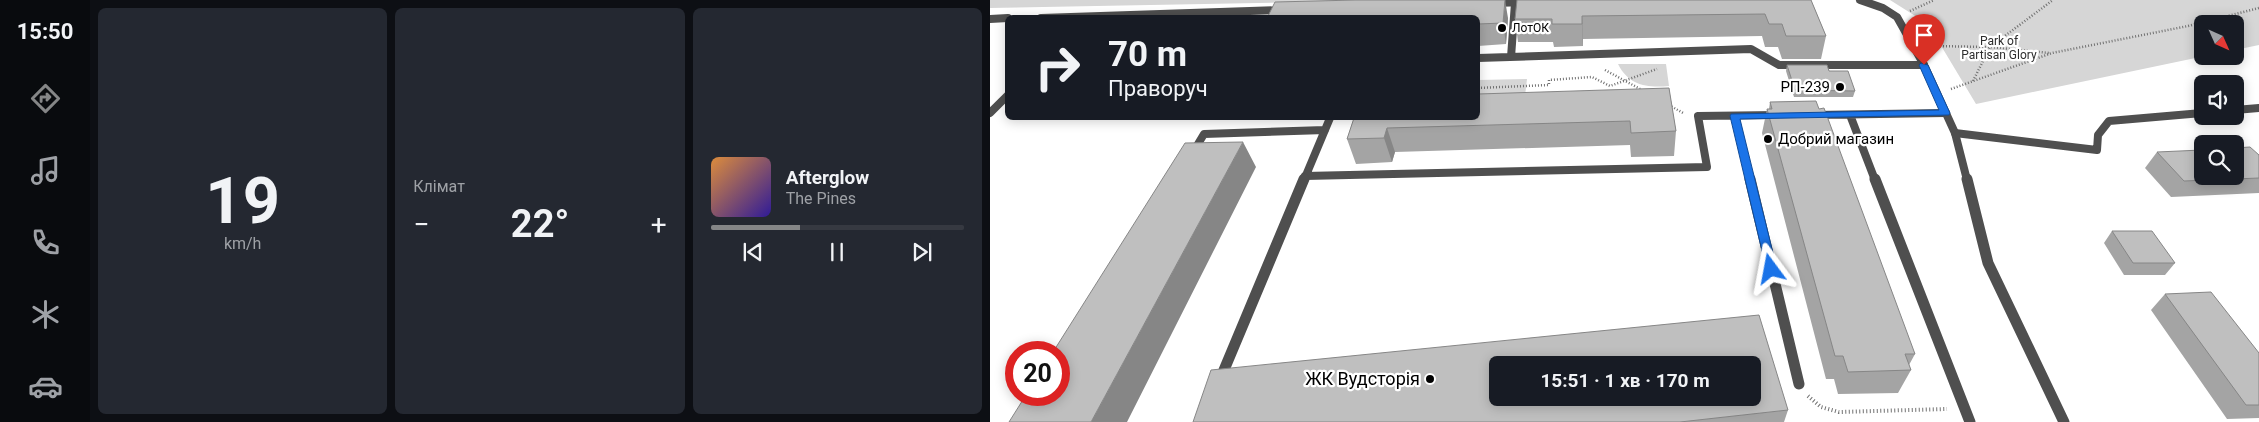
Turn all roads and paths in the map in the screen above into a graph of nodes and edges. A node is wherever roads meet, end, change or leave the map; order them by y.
1 (1934, 0) edge
2 (2052, 0) edge
3 (1864, 1) edge
4 (1543, 2) edge
5 (1515, 3) junction
6 (1487, 4) edge
7 (2259, 8) edge
8 (1295, 10) edge
9 (1146, 15) edge
10 (1897, 17) junction
11 (1005, 18) edge
12 (990, 19) edge
13 (1912, 46) junction
14 (1990, 47) junction
15 (1670, 52) junction
16 (2052, 53) junction
17 (1590, 54) junction
18 (1511, 57) junction
19 (1480, 58) edge
20 (1924, 65) junction
21 (1622, 80) junction
22 (1973, 81) junction
23 (1480, 88) edge
24 (1648, 94) edge
25 (1937, 94) junction
26 (1005, 99) edge
27 (1665, 103) edge
28 (2259, 108) edge
29 (2244, 109) edge
30 (990, 113) edge
31 (1946, 113) junction
32 (2194, 113) edge
33 (1783, 115) edge
34 (1802, 115) edge
35 (1850, 115) junction
36 (1734, 116) junction
37 (1329, 120) edge
38 (1699, 122) junction
39 (1325, 130) junction
40 (1955, 133) junction
41 (1184, 166) edge
42 (1305, 176) junction
43 (1224, 370) edge
44 (1799, 384) joint
45 (1965, 409) junction
46 (1970, 422) edge
47 (2064, 422) edge

1 - 10 path
2 - 14 path
3 - 10 street
4 - 5 street
5 - 6 street
5 - 18 street
7 - 16 path
8 - 9 street
10 - 13 street
11 - 12 street
13 - 14 path
13 - 20 street
14 - 16 path
14 - 22 path
15 - 17 street
15 - 20 street
15 - 21 path
16 - 22 path
17 - 18 street
17 - 21 path
18 - 19 street
20 - 25 street
21 - 23 path
21 - 24 path
22 - 25 path
25 - 31 street
26 - 30 street
27 - 38 path
28 - 29 street
31 - 35 street
31 - 40 street
32 - 40 street
33 - 36 street
34 - 35 street
35 - 45 street
36 - 38 street
36 - 44 street
37 - 39 street
38 - 42 street
39 - 41 street
39 - 42 street
40 - 47 street
42 - 43 street
44 - 45 path
45 - 46 street

